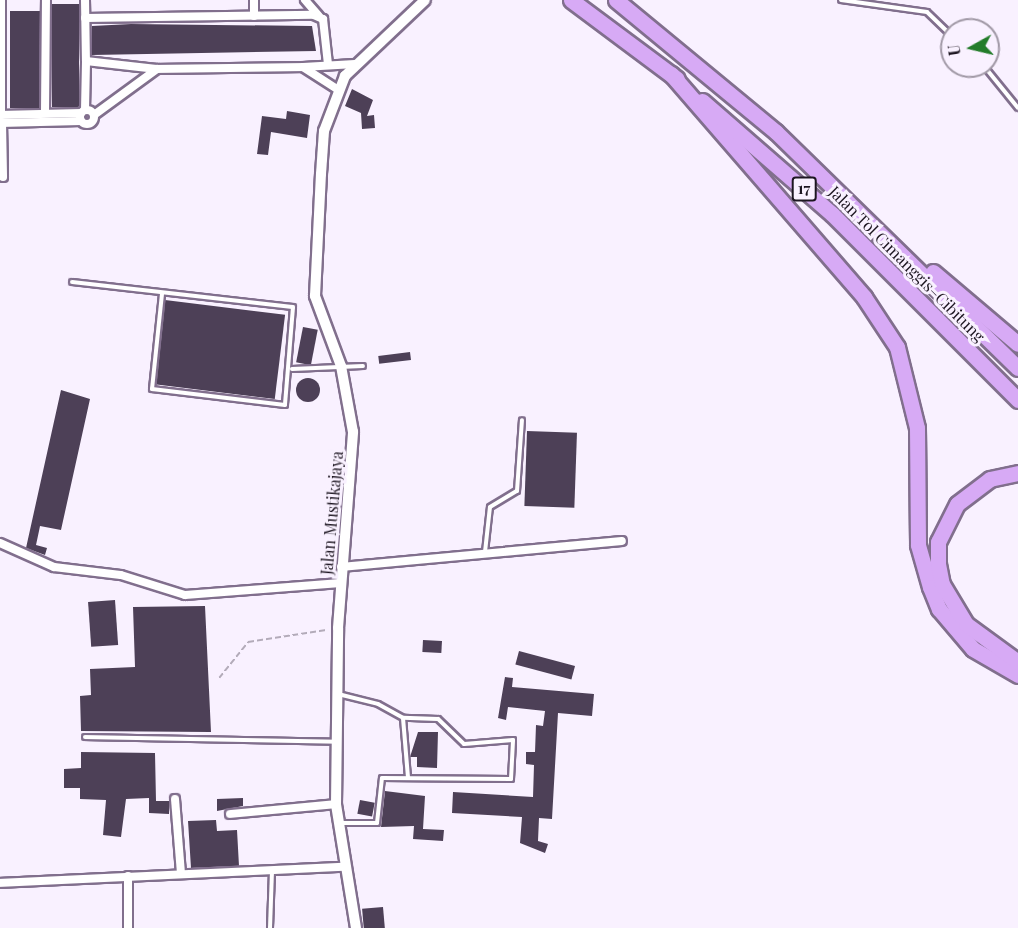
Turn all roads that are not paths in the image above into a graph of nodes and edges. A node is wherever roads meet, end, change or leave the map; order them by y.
1 (2, 0) edge
2 (46, 0) edge
3 (85, 0) edge
4 (254, 0) edge
5 (305, 0) edge
6 (425, 0) edge
7 (571, 0) edge
8 (616, 0) edge
9 (841, 0) edge
10 (254, 15) junction
11 (320, 16) junction
12 (85, 18) junction
13 (940, 24) edge
14 (86, 62) junction
15 (328, 64) junction
16 (355, 64) junction
17 (303, 68) junction
18 (157, 69) junction
19 (671, 75) junction
20 (994, 78) edge
21 (337, 89) junction
22 (1018, 108) edge
23 (45, 112) junction
24 (82, 115) junction
25 (1, 119) edge
26 (3, 177) dead end
27 (844, 196) junction
28 (72, 282) dead end
29 (162, 294) junction
30 (1018, 344) edge
31 (341, 366) junction
32 (363, 366) dead end
33 (1018, 368) edge
34 (292, 369) junction
35 (1018, 399) edge
36 (522, 420) dead end
37 (1018, 473) edge
38 (622, 541) dead end
39 (0, 543) edge
40 (485, 553) junction
41 (342, 567) junction
42 (341, 583) junction
43 (1018, 662) edge
44 (1018, 675) edge
45 (337, 694) junction
46 (403, 718) junction
47 (85, 737) dead end
48 (337, 742) junction
49 (408, 778) junction
50 (175, 799) dead end
51 (336, 804) junction
52 (230, 814) dead end
53 (338, 823) junction
54 (345, 867) junction
55 (272, 871) junction
56 (181, 874) junction
57 (128, 876) junction
58 (0, 882) edge
59 (128, 928) edge
60 (270, 928) edge
61 (356, 928) edge

1 - 25 street
2 - 23 street
3 - 12 street
4 - 10 street
5 - 11 street
6 - 16 street, Jalan Mustikajaya
7 - 19 highway, Jalan Tol Cimanggis–Cibitung / 17
8 - 27 highway, Jalan Tol Cimanggis–Cibitung / 17
9 - 13 lane
10 - 11 street
10 - 12 street
11 - 15 street
12 - 14 street
14 - 18 street
14 - 24 street
15 - 16 street
15 - 17 street
16 - 21 street, Jalan Mustikajaya
17 - 18 street
17 - 21 street
18 - 24 street
19 - 35 highway, Jalan Tol Cimanggis–Cibitung / 17
19 - 44 highway
20 - 22 lane
21 - 31 street, Jalan Mustikajaya
23 - 24 street
23 - 25 street
24 - 25 street
25 - 26 street
27 - 30 highway
27 - 33 highway, Jalan Tol Cimanggis–Cibitung / 17
28 - 29 lane
29 - 34 lane
29 - 34 lane
31 - 32 lane
31 - 34 lane
31 - 41 street, Jalan Mustikajaya
36 - 40 lane
37 - 43 highway
38 - 40 street
39 - 42 street
40 - 41 street
41 - 42 street, Jalan Mustikajaya
42 - 45 street, Jalan Mustikajaya
45 - 46 lane
45 - 48 street, Jalan Mustikajaya
46 - 49 lane
46 - 49 lane
47 - 48 lane
48 - 51 street, Jalan Mustikajaya
49 - 53 lane
50 - 56 street
51 - 52 street
51 - 53 street, Jalan Mustikajaya
53 - 54 street, Jalan Mustikajaya
54 - 55 street
54 - 61 street, Jalan Mustikajaya
55 - 56 street
55 - 60 lane
56 - 57 street
57 - 58 street
57 - 59 street

